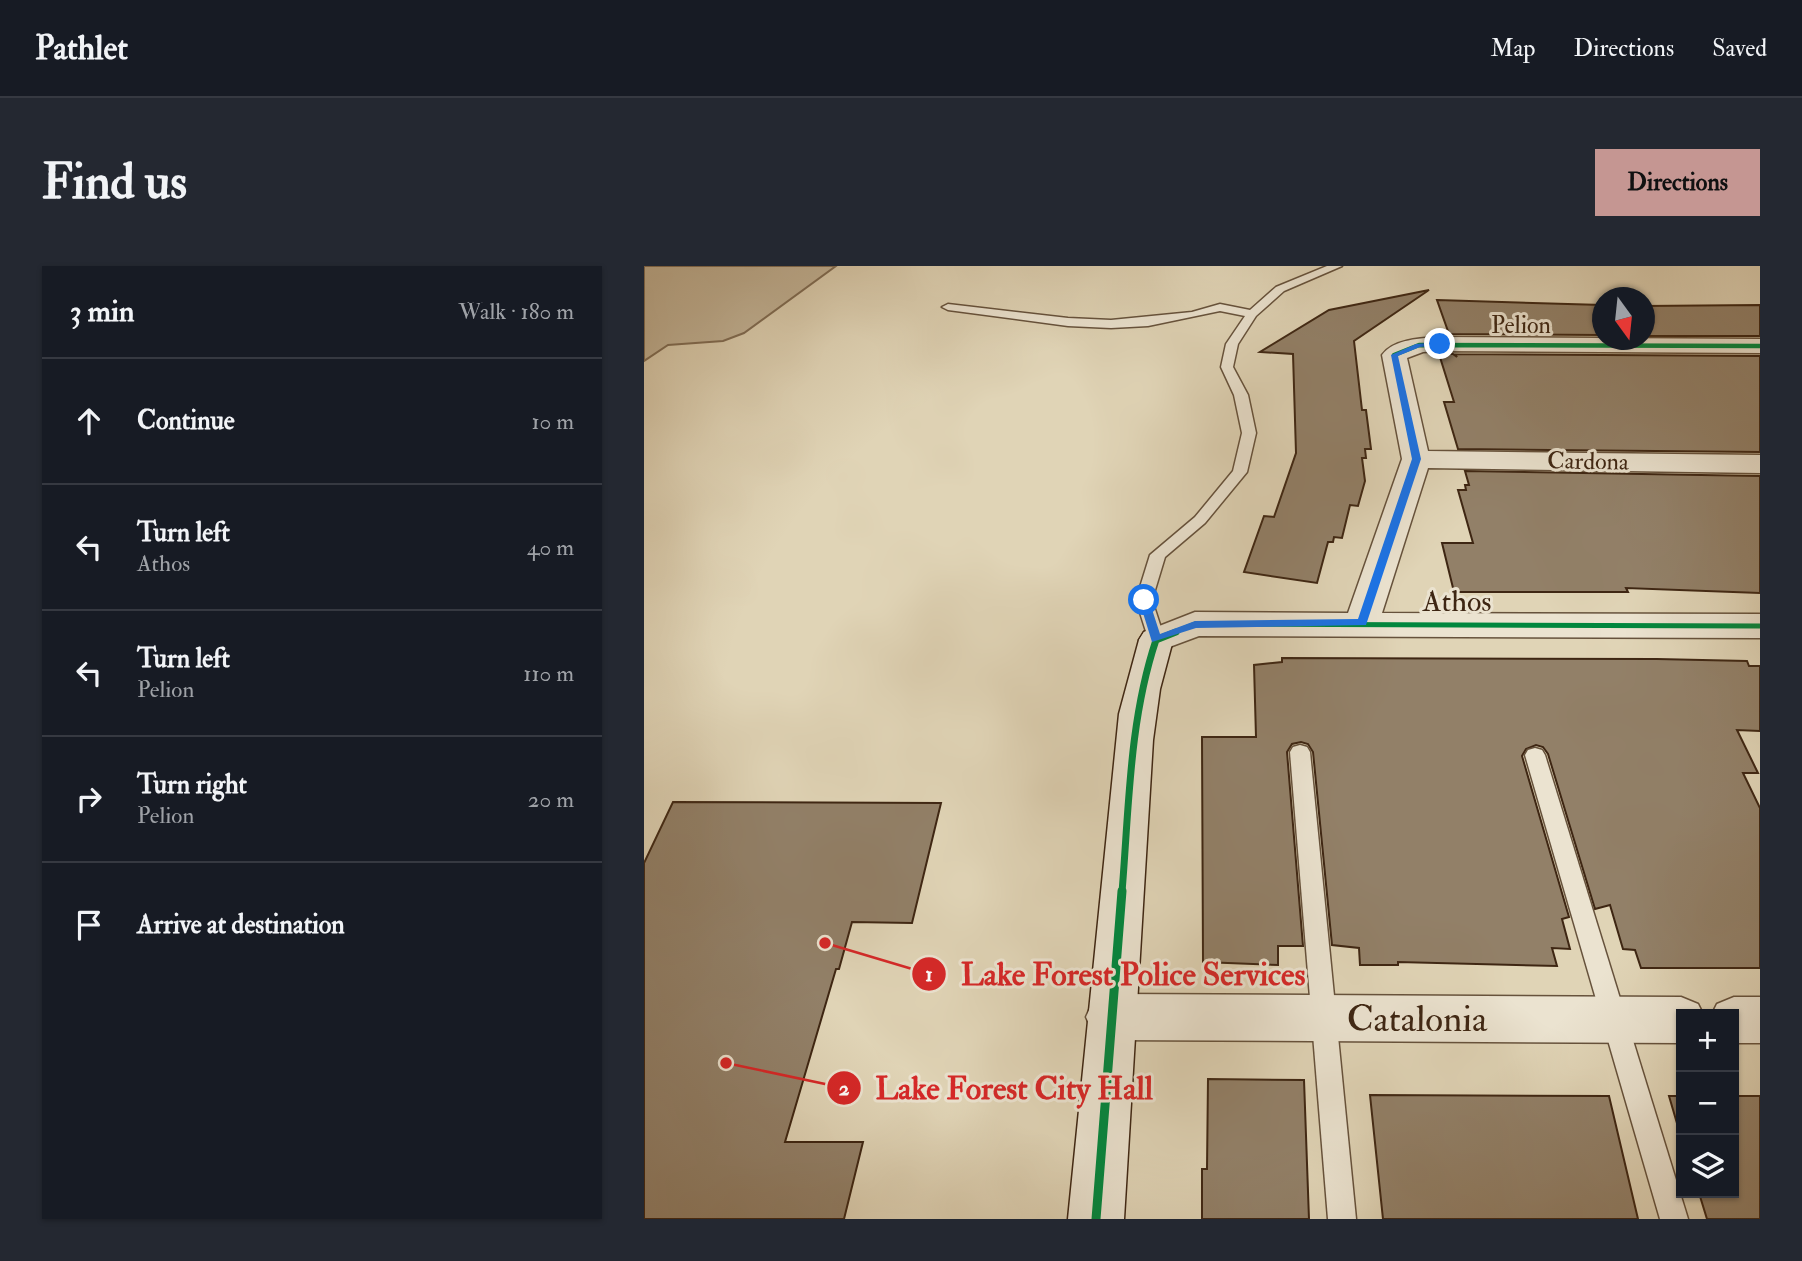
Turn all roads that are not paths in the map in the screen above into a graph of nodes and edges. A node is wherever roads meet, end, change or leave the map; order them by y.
1 (1337, 266) edge
2 (948, 307) dead end
3 (1252, 314) junction
4 (1760, 346) edge
5 (1416, 459) junction
6 (1760, 464) edge
7 (1362, 623) junction
8 (1760, 626) edge
9 (1156, 639) junction
10 (1300, 752) dead end
11 (1535, 755) dead end
12 (1110, 1017) junction
13 (1325, 1018) junction
14 (1615, 1019) junction
15 (1676, 1020) edge
16 (1739, 1020) edge
17 (1760, 1020) edge
18 (1096, 1219) edge
19 (1342, 1219) edge
20 (1674, 1219) edge

1 - 3 lane
2 - 3 lane
3 - 9 lane
4 - 5 street, Pelion
5 - 6 street, Cardona
5 - 7 street
7 - 8 street, Athos
7 - 9 street, Athos
9 - 12 street
10 - 13 lane
11 - 14 lane
12 - 13 street, Catalonia
12 - 18 street
13 - 14 street, Catalonia
13 - 19 lane
14 - 15 street, Catalonia
14 - 20 lane
16 - 17 street

